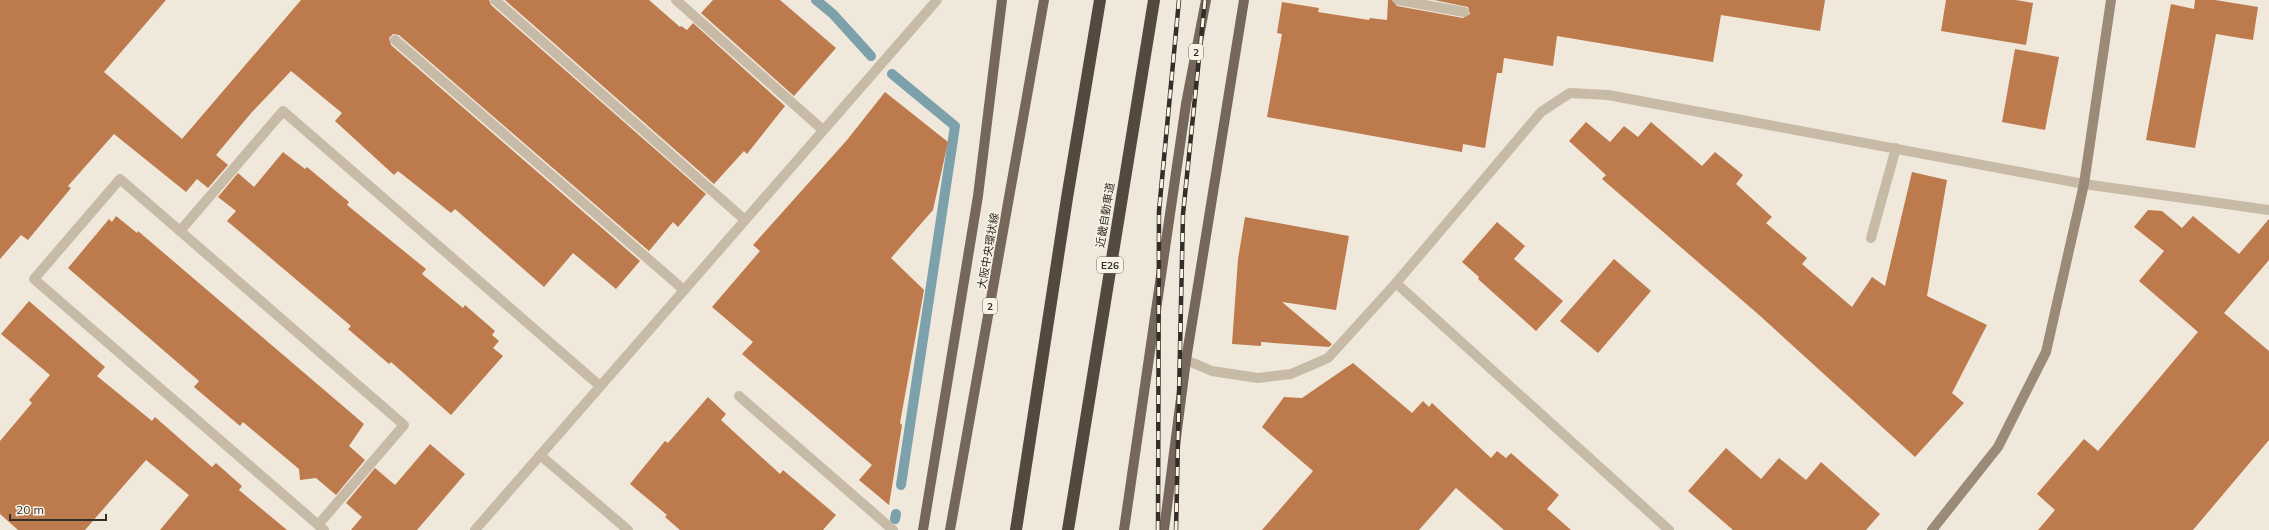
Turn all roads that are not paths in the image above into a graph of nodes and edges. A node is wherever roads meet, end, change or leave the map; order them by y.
1 (495, 0) edge
2 (676, 0) edge
3 (936, 0) edge
4 (1002, 0) edge
5 (1044, 0) edge
6 (1100, 0) edge
7 (1154, 0) edge
8 (1206, 0) edge
9 (1244, 0) edge
10 (1398, 0) edge
11 (2111, 0) edge
12 (1464, 12) dead end
13 (395, 40) dead end
14 (823, 130) junction
15 (1896, 148) junction
16 (2084, 184) junction
17 (2269, 210) edge
18 (745, 220) junction
19 (180, 231) junction
20 (1871, 238) dead end
21 (1396, 283) junction
22 (684, 290) junction
23 (1186, 360) junction
24 (600, 386) junction
25 (739, 396) dead end
26 (540, 455) junction
27 (321, 527) edge
28 (475, 530) edge
29 (628, 530) edge
30 (893, 530) edge
31 (923, 530) edge
32 (950, 530) edge
33 (1016, 530) edge
34 (1068, 530) edge
35 (1124, 530) edge
36 (1164, 530) edge
37 (1669, 530) edge
38 (1932, 530) edge

1 - 18 street
2 - 14 street
3 - 14 street
4 - 31 main road
5 - 32 main road, 大阪中央環状線 / 2
6 - 33 highway
7 - 34 highway, 近畿自動車道 / E26
8 - 35 main road, 2
9 - 23 main road
10 - 12 street
11 - 16 street
13 - 22 street
14 - 18 street
15 - 16 street
15 - 20 street
15 - 21 street
16 - 17 street
16 - 38 street
18 - 22 street
19 - 24 street
19 - 27 street
19 - 27 street
21 - 23 street
21 - 37 street
22 - 24 street
23 - 36 main road
24 - 26 street
25 - 30 street
26 - 28 street
26 - 29 street

